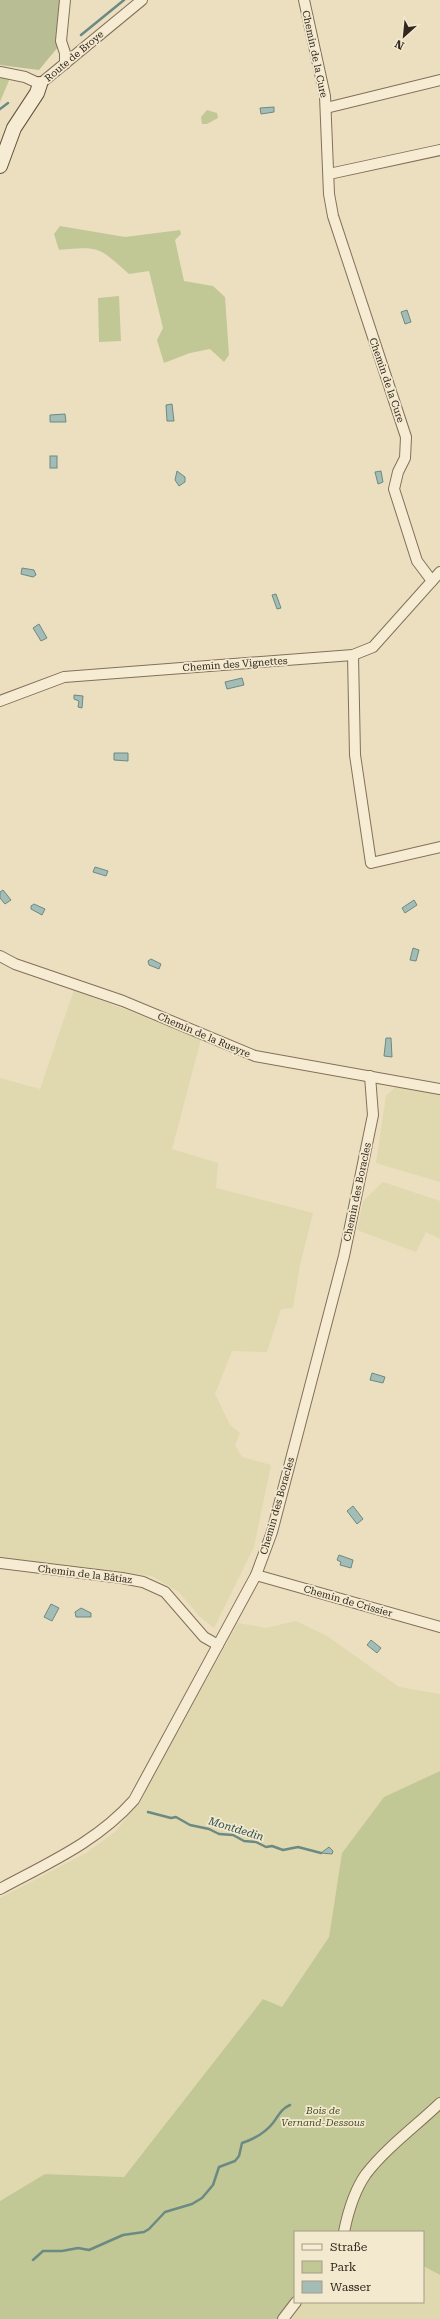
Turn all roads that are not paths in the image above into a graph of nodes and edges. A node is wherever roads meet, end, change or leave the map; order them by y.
1 (65, 0) edge
2 (142, 0) edge
3 (304, 0) edge
4 (63, 31) junction
5 (79, 51) junction
6 (64, 64) junction
7 (0, 72) edge
8 (440, 80) edge
9 (40, 84) junction
10 (326, 108) junction
11 (440, 150) edge
12 (0, 166) edge
13 (329, 174) junction
14 (440, 572) edge
15 (432, 581) junction
16 (353, 655) junction
17 (0, 701) edge
18 (440, 847) edge
19 (0, 956) edge
20 (370, 1076) junction
21 (440, 1088) edge
22 (0, 1563) edge
23 (256, 1575) junction
24 (440, 1627) edge
25 (218, 1645) junction
26 (0, 1889) edge
27 (440, 2103) edge
28 (344, 2231) edge
29 (295, 2303) edge
30 (282, 2319) edge

1 - 4 street
2 - 5 street, Route de Broye
3 - 10 street, Chemin de la Cure
4 - 5 street
4 - 6 street
5 - 6 street, Route de Broye
6 - 9 street, Route de Broye
7 - 9 street
8 - 10 street, Chemin de la Cure
9 - 12 street, Route de Broye
10 - 13 street, Chemin de la Cure
11 - 13 street
13 - 15 street, Chemin de la Cure
14 - 15 street, Chemin des Vignettes
15 - 16 street, Chemin des Vignettes
16 - 17 street, Chemin des Vignettes
16 - 18 street
19 - 20 street, Chemin de la Rueyre
20 - 21 street, Chemin de la Rueyre
20 - 23 street, Chemin des Boracles
22 - 25 street, Chemin de la Bâtiaz
23 - 24 street, Chemin de Crissier
23 - 25 street, Chemin des Boracles
25 - 26 street, Chemin des Boracles
27 - 28 street
29 - 30 street

